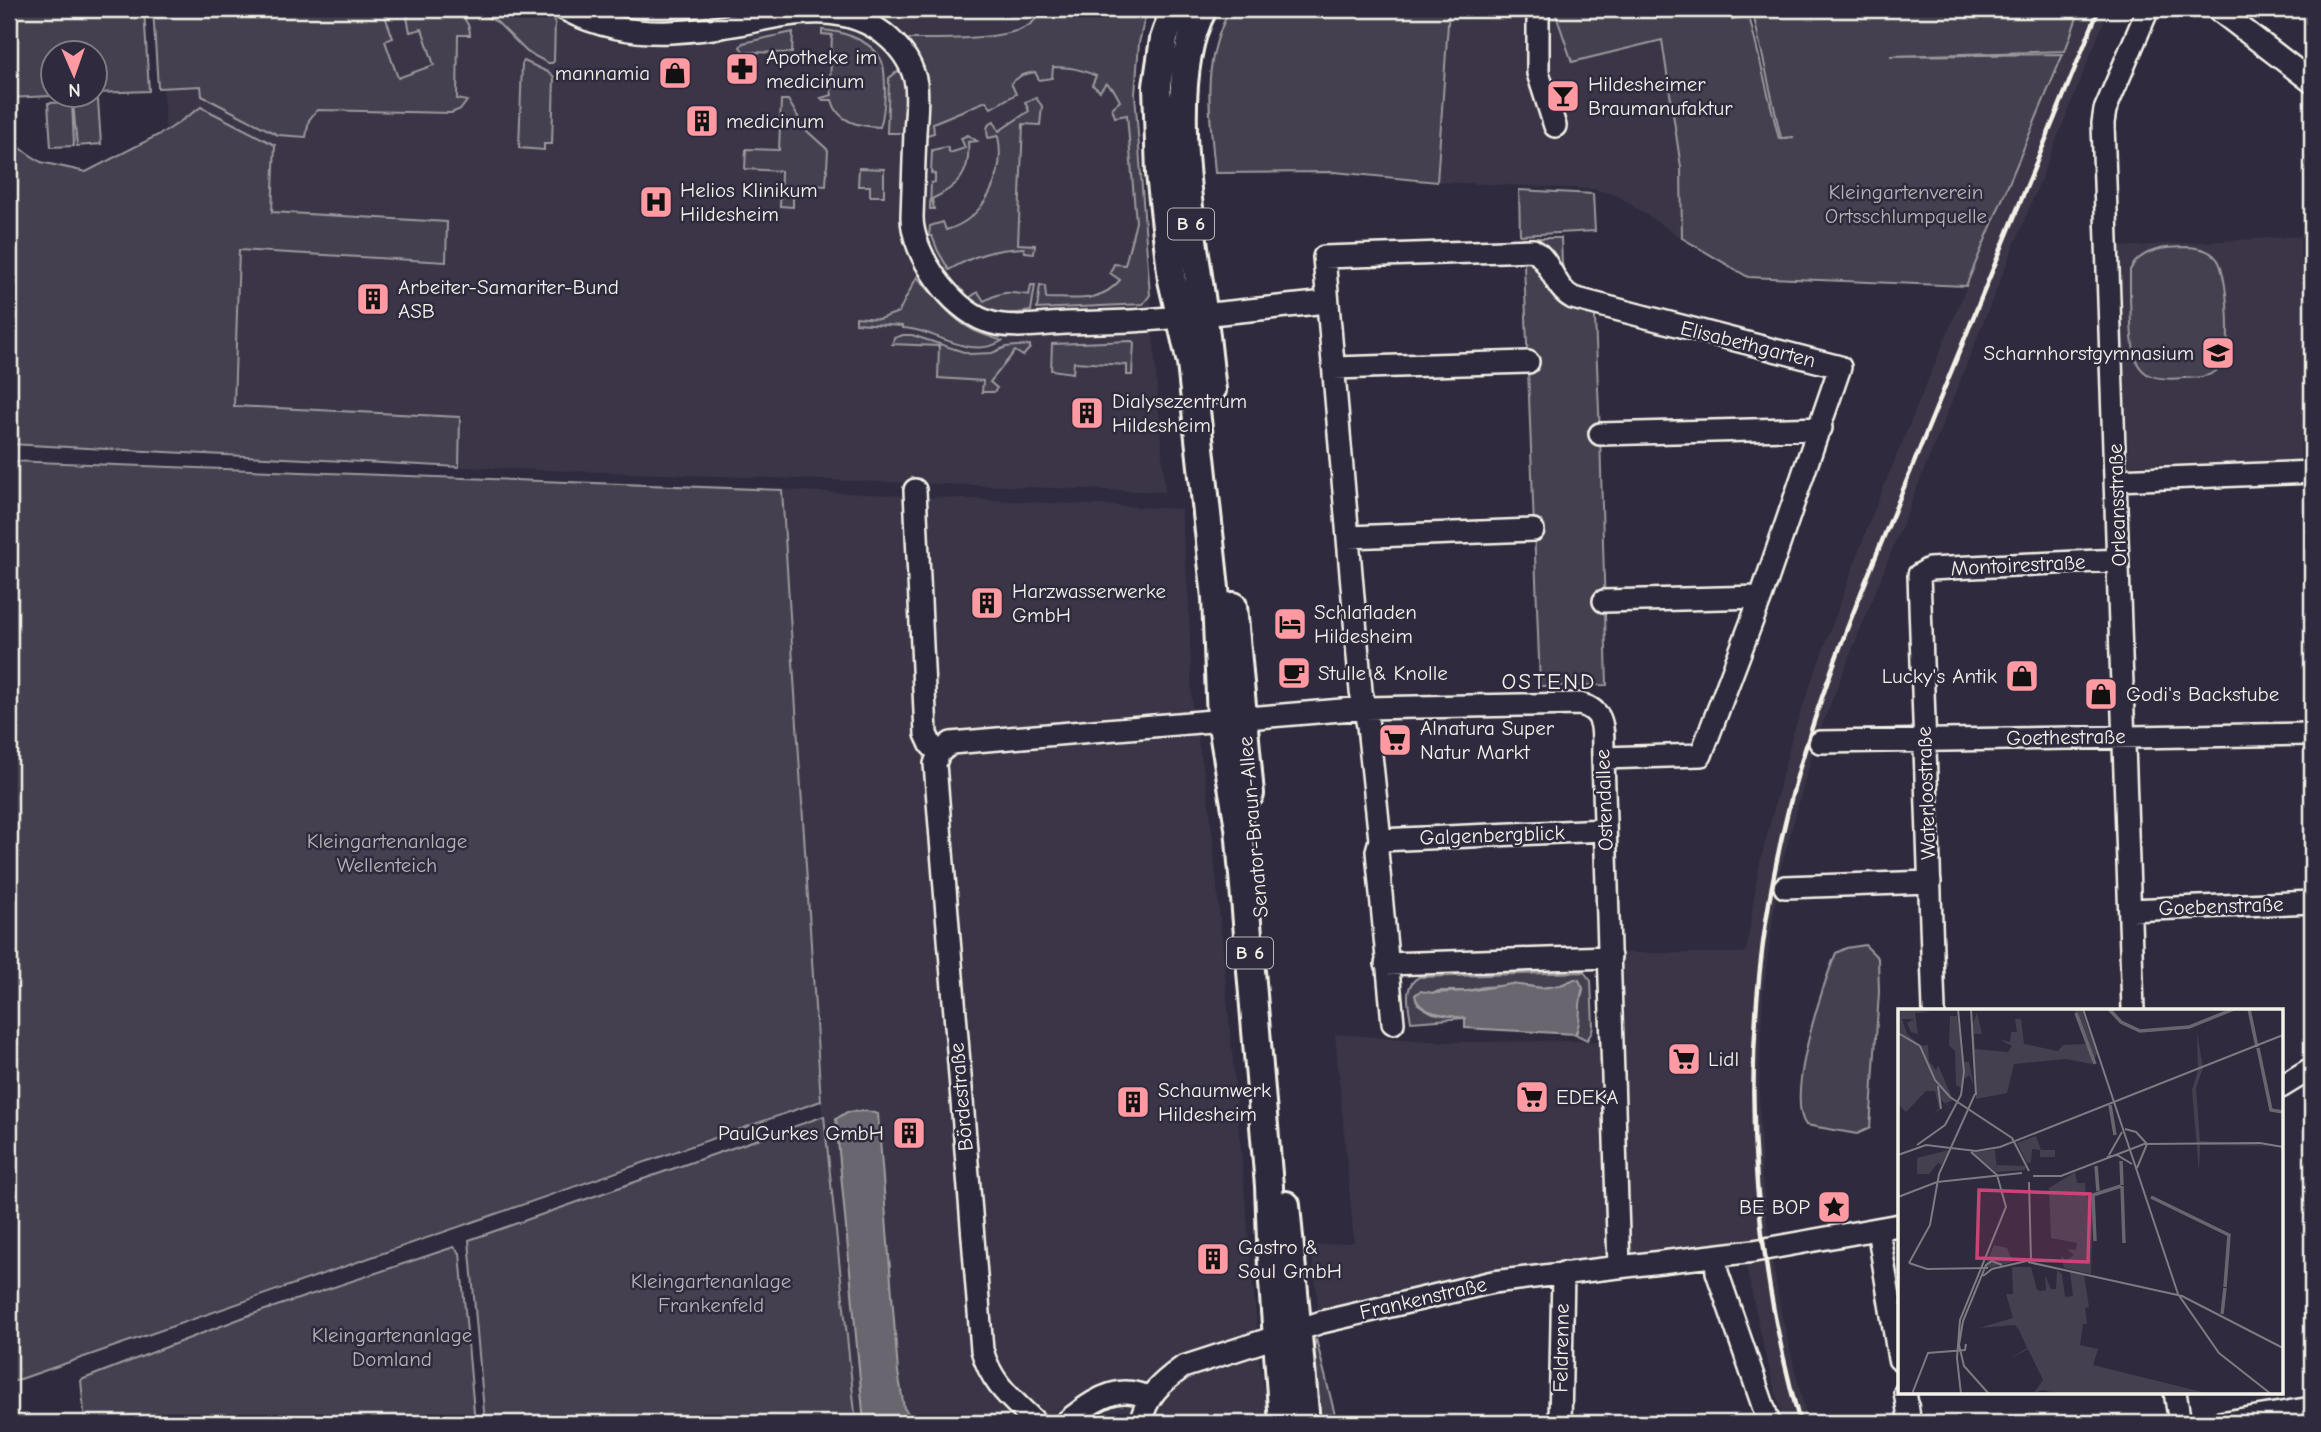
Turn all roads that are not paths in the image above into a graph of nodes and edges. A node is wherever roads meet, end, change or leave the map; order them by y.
1 (564, 9) edge
2 (1174, 9) edge
3 (1203, 9) edge
4 (1538, 9) edge
5 (2148, 9) edge
6 (2217, 9) edge
7 (2312, 82) edge
8 (1555, 127) dead end
9 (1327, 302) junction
10 (1192, 316) junction
11 (1528, 362) dead end
12 (1334, 368) junction
13 (1821, 428) junction
14 (1600, 434) dead end
15 (2312, 472) edge
16 (2116, 480) junction
17 (915, 491) dead end
18 (1533, 530) dead end
19 (1348, 537) junction
20 (2118, 560) junction
21 (1919, 575) joint
22 (1761, 597) junction
23 (1604, 601) dead end
24 (1365, 708) junction
25 (1232, 719) junction
26 (2312, 734) edge
27 (2125, 737) junction
28 (1924, 740) junction
29 (1820, 742) dead end
30 (939, 753) junction
31 (1603, 758) junction
32 (1604, 830) junction
33 (1380, 840) junction
34 (1930, 882) junction
35 (1785, 887) dead end
36 (2312, 902) edge
37 (2130, 910) junction
38 (1610, 957) junction
39 (1386, 964) junction
40 (1934, 1009) edge
41 (2133, 1009) edge
42 (1393, 1023) dead end
43 (2312, 1068) edge
44 (2282, 1086) edge
45 (1898, 1225) edge
46 (1878, 1229) junction
47 (1716, 1257) junction
48 (1619, 1267) junction
49 (1563, 1273) junction
50 (1288, 1333) junction
51 (1898, 1353) edge
52 (1905, 1394) edge
53 (2175, 1394) edge
54 (1149, 1397) junction
55 (2312, 1408) edge
56 (1036, 1423) edge
57 (1065, 1423) edge
58 (1141, 1423) edge
59 (1283, 1423) edge
60 (1306, 1423) edge
61 (1560, 1423) edge
62 (1769, 1423) edge
63 (1910, 1423) edge
64 (2180, 1423) edge
65 (2219, 1423) edge

1 - 10 street
2 - 10 main road, Senator-Braun-Allee / B 6
3 - 10 main road, Senator-Braun-Allee / B 6
4 - 8 street
5 - 16 street, Orleansstraße
6 - 7 street
9 - 10 street
9 - 12 street
9 - 13 street, Elisabethgarten
10 - 25 main road, Senator-Braun-Allee / B 6
11 - 12 street
12 - 19 street
13 - 14 street
13 - 22 street, Elisabethgarten
15 - 16 street
16 - 20 street, Orleansstraße
17 - 30 street, Bördestraße
18 - 19 street
19 - 24 street
20 - 21 street, Montoirestraße
20 - 27 street, Orleansstraße
21 - 28 street, Waterloostraße
22 - 23 street
22 - 31 street, Elisabethgarten
24 - 25 street, Ostendallee
24 - 31 street, Ostendallee
24 - 33 street
25 - 30 street
25 - 50 main road, Senator-Braun-Allee / B 6
26 - 27 street, Goethestraße
27 - 28 street, Goethestraße
27 - 37 street, Orleansstraße
28 - 29 street, Goethestraße
28 - 34 street, Waterloostraße
30 - 56 street, Bördestraße
31 - 32 street, Ostendallee
32 - 33 street, Galgenbergblick
32 - 38 street, Ostendallee
33 - 39 street
34 - 35 street
34 - 40 street, Waterloostraße
36 - 37 street, Goebenstraße
37 - 41 street, Orleansstraße
38 - 39 street
38 - 48 street, Ostendallee
39 - 42 street
43 - 44 street
45 - 46 street, Frankenstraße
46 - 47 street, Frankenstraße
46 - 51 street
47 - 48 street, Frankenstraße
47 - 62 street
48 - 49 street, Frankenstraße
49 - 50 street, Frankenstraße
49 - 61 street, Feldrenne
50 - 54 street, Frankenstraße
50 - 59 main road, Senator-Braun-Allee / B 6
50 - 60 main road, Senator-Braun-Allee / B 6
52 - 63 street
53 - 64 street
54 - 57 street
54 - 58 street, Frankenstraße
55 - 65 street

